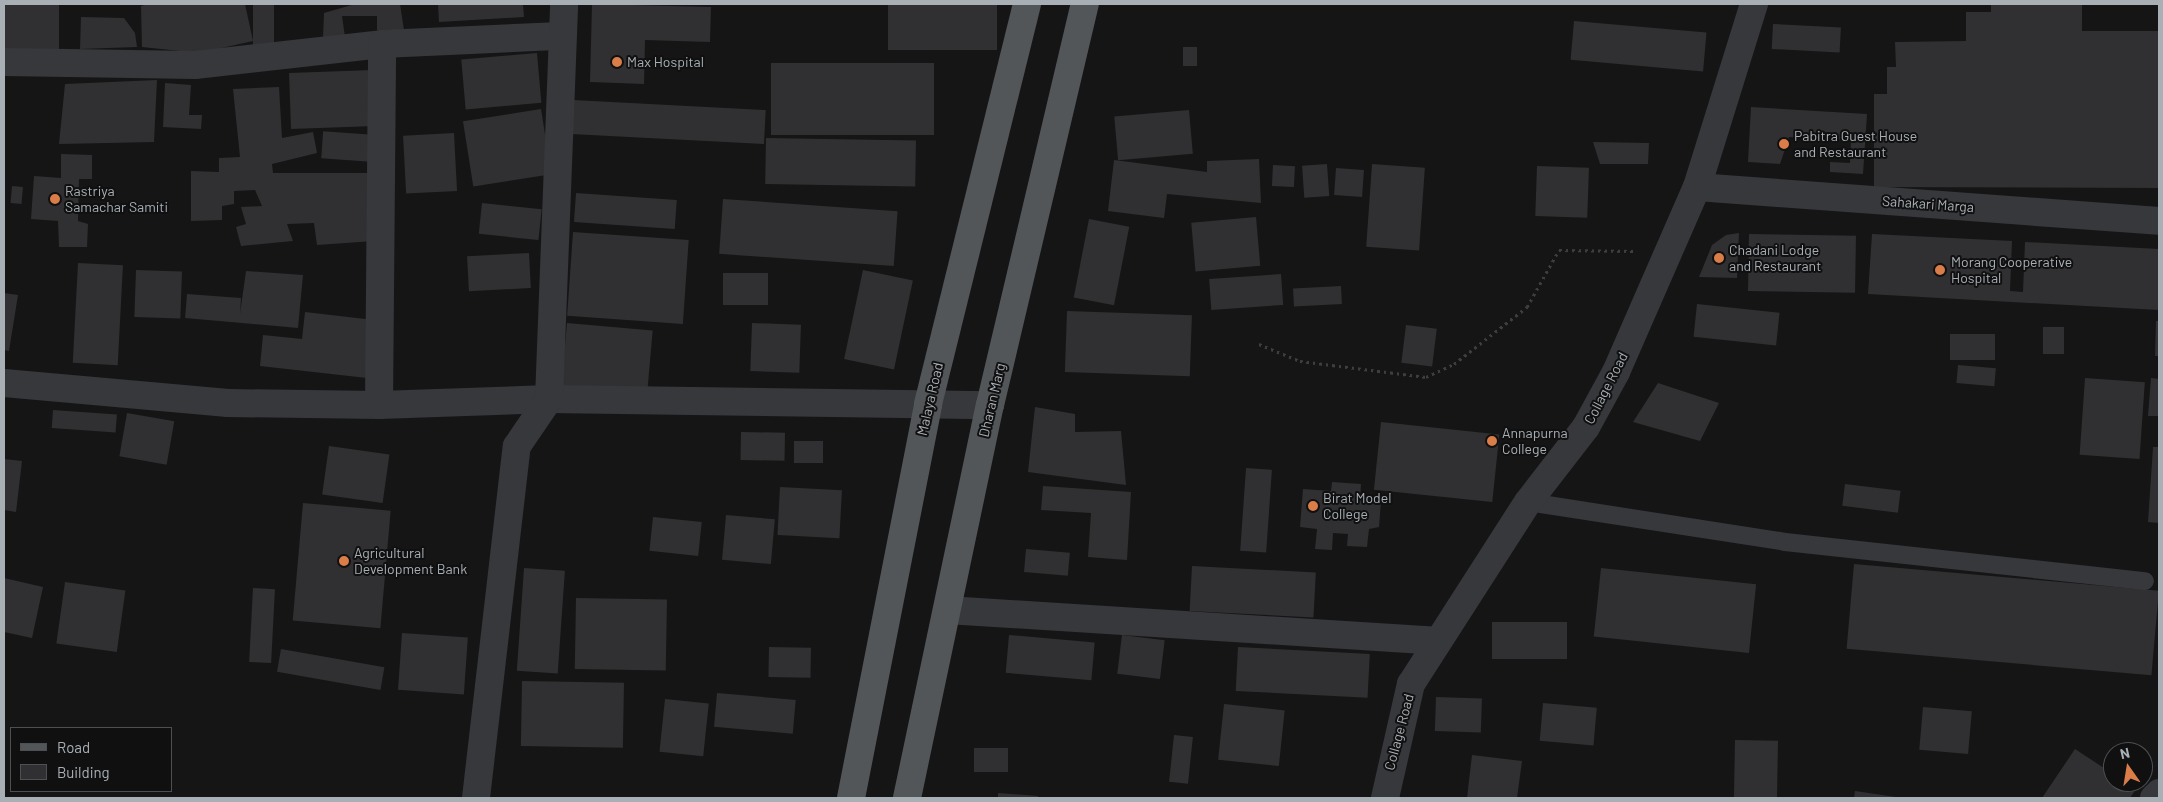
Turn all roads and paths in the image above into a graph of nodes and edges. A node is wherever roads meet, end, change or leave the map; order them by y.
1 (564, 4) edge
2 (1027, 4) edge
3 (1085, 4) edge
4 (1754, 4) edge
5 (561, 36) junction
6 (382, 44) junction
7 (4, 62) edge
8 (1697, 187) junction
9 (2159, 221) edge
10 (1668, 252) junction
11 (1259, 344) dead end
12 (4, 383) edge
13 (549, 399) junction
14 (928, 404) junction
15 (379, 405) junction
16 (990, 405) junction
17 (1528, 502) junction
18 (2144, 581) dead end
19 (947, 610) junction
20 (1436, 641) junction
21 (2159, 793) edge
22 (476, 798) edge
23 (850, 798) edge
24 (907, 798) edge
25 (1385, 798) edge
26 (2154, 798) edge

1 - 5 street
2 - 14 main road, Malaya Road
3 - 16 main road, Dharan Marg
4 - 8 street, Collage Road
5 - 6 street
5 - 13 street
6 - 7 street
6 - 15 street
8 - 9 street, Sahakari Marga
8 - 10 street, Collage Road
10 - 11 path
10 - 17 street, Collage Road
12 - 15 street
13 - 14 street
13 - 15 street
13 - 22 street
14 - 16 street
14 - 23 main road, Malaya Road
16 - 19 main road, Dharan Marg
17 - 18 lane
17 - 20 street, Collage Road
19 - 20 street
19 - 24 main road, Dharan Marg
20 - 25 street, Collage Road
21 - 26 street

